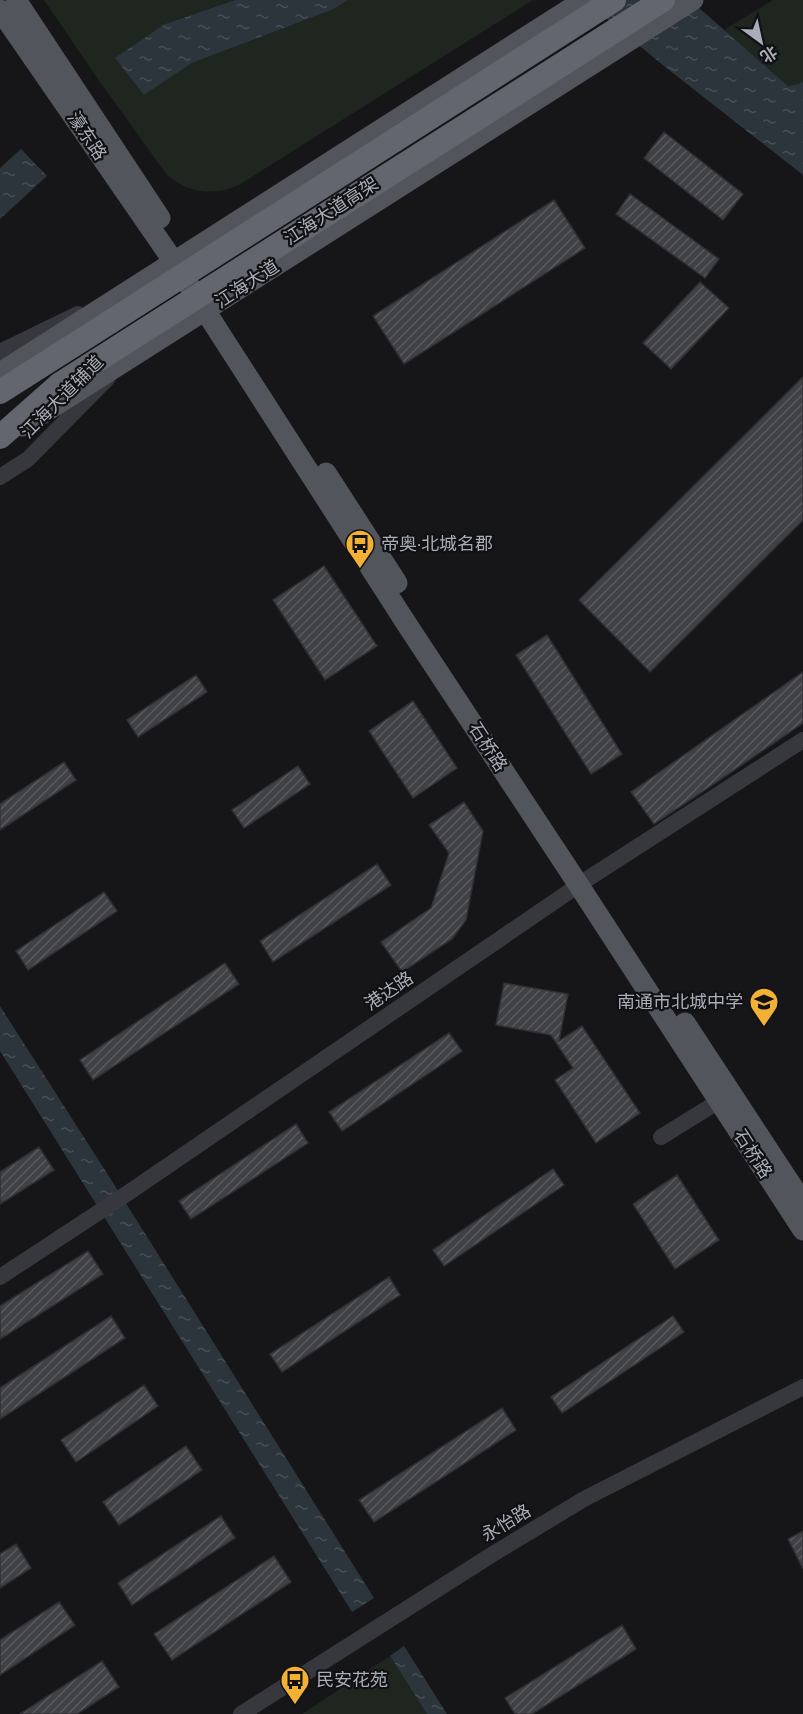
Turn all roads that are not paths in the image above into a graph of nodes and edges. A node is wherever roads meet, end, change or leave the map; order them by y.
1 (16, 0) edge
2 (614, 0) edge
3 (663, 0) edge
4 (693, 0) edge
5 (578, 4) edge
6 (0, 10) edge
7 (179, 259) junction
8 (138, 285) junction
9 (210, 308) junction
10 (110, 322) junction
11 (0, 352) edge
12 (121, 365) junction
13 (0, 373) edge
14 (0, 381) edge
15 (60, 384) junction
16 (0, 392) edge
17 (0, 422) edge
18 (0, 439) edge
19 (0, 477) edge
20 (803, 740) edge
21 (584, 881) junction
22 (725, 1097) junction
23 (661, 1137) dead end
24 (803, 1203) edge
25 (803, 1230) edge
26 (0, 1277) edge
27 (803, 1387) edge
28 (242, 1714) edge

1 - 7 main road, 濠东路
2 - 10 highway, 江海大道高架, bridge
3 - 15 highway, 江海大道高架, bridge
4 - 9 main road, 江海大道
5 - 7 main road
6 - 7 main road, 濠东路
7 - 8 main road
7 - 9 main road, 石桥路
8 - 11 street
8 - 13 main road
9 - 12 main road, 江海大道
9 - 21 main road, 石桥路
10 - 14 highway
10 - 16 highway, 江海大道高架
12 - 18 main road, 江海大道
12 - 19 street, 江海大道辅道
15 - 17 highway, 江海大道高架
15 - 18 highway
20 - 21 street, 港达路
21 - 22 main road, 石桥路
21 - 26 street, 港达路
22 - 23 street
22 - 24 main road, 石桥路
22 - 25 main road, 石桥路
27 - 28 street, 永怡路

